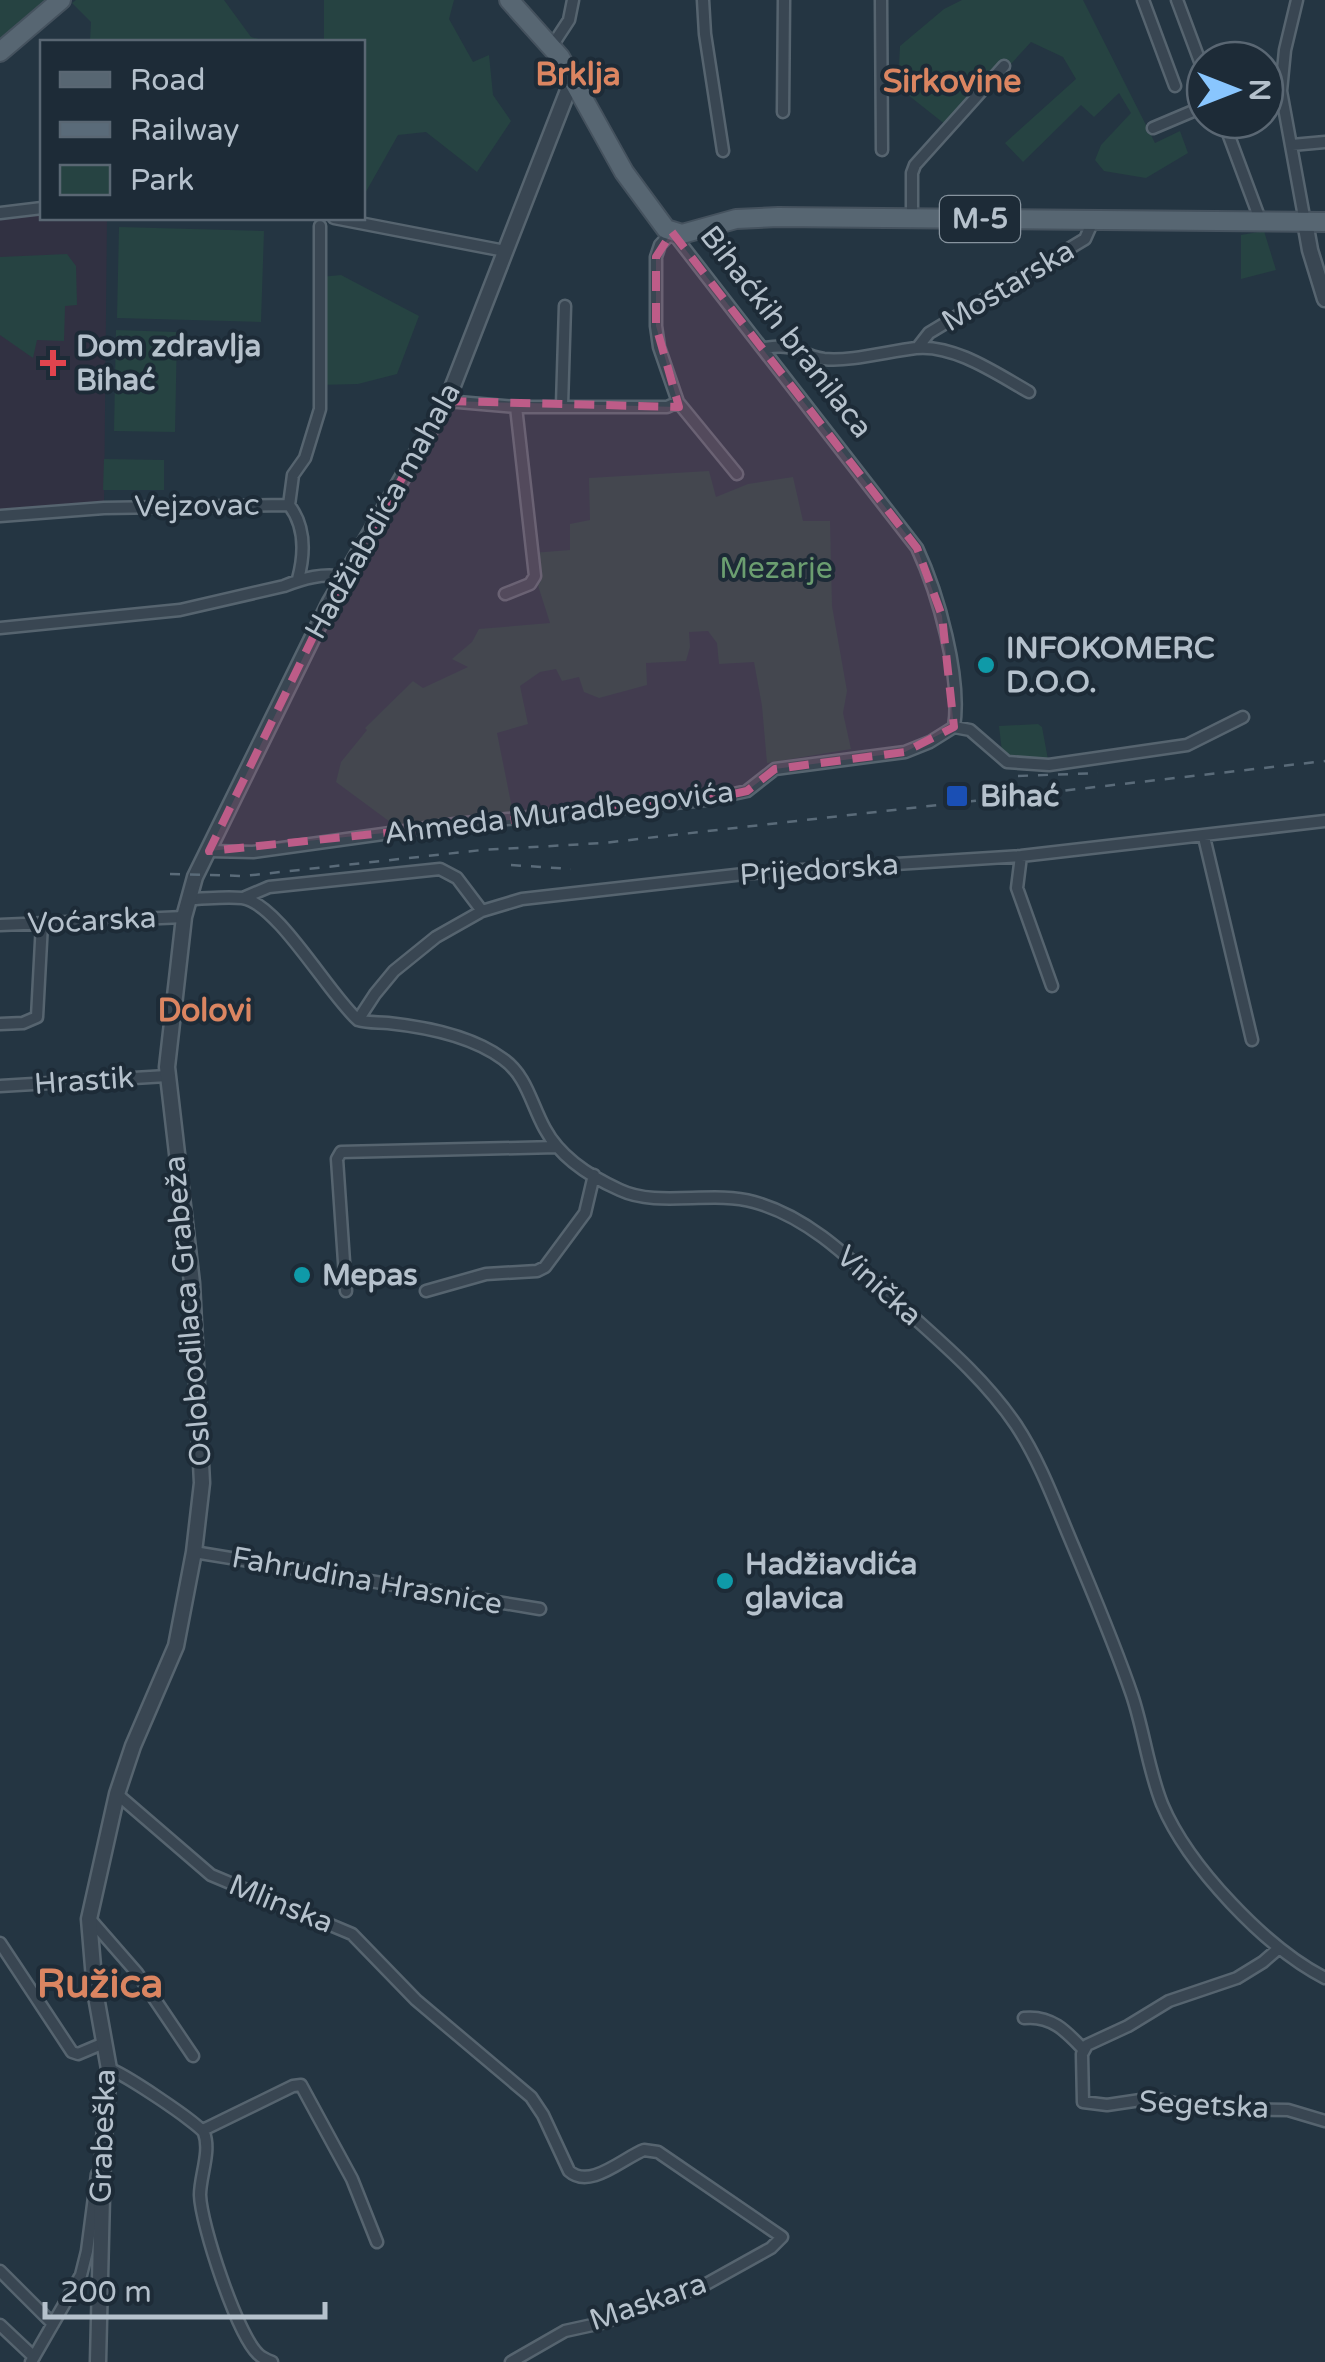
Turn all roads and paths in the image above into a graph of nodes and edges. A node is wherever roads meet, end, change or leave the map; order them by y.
1 (62, 0) edge
2 (509, 0) edge
3 (573, 0) edge
4 (702, 0) edge
5 (784, 0) edge
6 (881, 0) edge
7 (1177, 0) edge
8 (1297, 0) edge
9 (1149, 2) edge
10 (1192, 40) edge
11 (552, 46) junction
12 (0, 52) edge
13 (1004, 66) dead end
14 (572, 80) junction
15 (1175, 86) dead end
16 (784, 112) dead end
17 (1185, 114) edge
18 (1153, 128) dead end
19 (1230, 140) edge
20 (1325, 142) edge
21 (1292, 145) junction
22 (723, 150) dead end
23 (882, 150) dead end
24 (40, 208) edge
25 (0, 213) edge
26 (912, 218) junction
27 (328, 220) edge
28 (1094, 221) junction
29 (1261, 222) junction
30 (1297, 222) junction
31 (1325, 222) edge
32 (672, 232) junction
33 (505, 251) junction
34 (1325, 299) edge
35 (565, 306) dead end
36 (765, 348) junction
37 (918, 348) junction
38 (1029, 392) dead end
39 (448, 401) junction
40 (678, 402) junction
41 (562, 404) junction
42 (516, 407) junction
43 (737, 474) dead end
44 (289, 505) junction
45 (0, 516) edge
46 (345, 577) junction
47 (298, 579) junction
48 (504, 594) dead end
49 (0, 628) edge
50 (1242, 718) dead end
51 (954, 727) junction
52 (1325, 821) edge
53 (1204, 837) junction
54 (209, 851) junction
55 (1021, 856) junction
56 (195, 877) joint
57 (243, 898) junction
58 (188, 899) junction
59 (482, 911) junction
60 (184, 917) junction
61 (42, 924) junction
62 (0, 926) edge
63 (1052, 986) dead end
64 (358, 1020) junction
65 (0, 1024) edge
66 (1252, 1040) dead end
67 (167, 1076) junction
68 (0, 1086) edge
69 (557, 1148) junction
70 (594, 1176) junction
71 (426, 1290) dead end
72 (346, 1291) dead end
73 (194, 1552) junction
74 (540, 1609) dead end
75 (118, 1794) junction
76 (89, 1919) junction
77 (0, 1942) edge
78 (1278, 1949) junction
79 (1325, 1978) edge
80 (1024, 2018) dead end
81 (104, 2043) junction
82 (1083, 2049) junction
83 (193, 2056) dead end
84 (108, 2069) junction
85 (1325, 2121) edge
86 (203, 2130) junction
87 (103, 2156) junction
88 (782, 2237) joint
89 (377, 2242) dead end
90 (0, 2271) edge
91 (81, 2275) junction
92 (99, 2297) junction
93 (53, 2324) junction
94 (0, 2325) edge
95 (32, 2360) edge
96 (98, 2362) edge
97 (272, 2362) edge
98 (511, 2362) edge

1 - 12 main road
2 - 11 main road, Bihaćkih branilaca
3 - 11 street
4 - 22 street
5 - 16 street
6 - 23 street
7 - 10 street
8 - 21 street
9 - 15 street
11 - 14 main road, Bihaćkih branilaca
13 - 26 street
14 - 32 main road, Bihaćkih branilaca
14 - 33 street, Hadžiabdića mahala
17 - 18 street
19 - 29 street
20 - 21 street
21 - 30 street
24 - 25 street
26 - 28 main road, M-5
26 - 32 main road, M-5
27 - 33 street
27 - 44 street, Vejzovac
28 - 29 main road, M-5
28 - 37 street, Mostarska
29 - 30 main road, M-5
30 - 31 main road, M-5
30 - 34 street
32 - 36 street, Bihaćkih branilaca
32 - 40 street
33 - 39 street, Hadžiabdića mahala
35 - 41 street
36 - 37 street
36 - 51 street, Bihaćkih branilaca
37 - 38 street
39 - 42 street
39 - 46 street, Hadžiabdića mahala
40 - 41 street
40 - 43 street
41 - 42 street
42 - 48 street
44 - 45 street, Vejzovac
44 - 47 street
46 - 47 street
46 - 54 street, Hadžiabdića mahala
47 - 49 street
50 - 51 street
51 - 54 street, Ahmeda Muradbegovića
52 - 53 street, Prijedorska
53 - 55 street, Prijedorska
53 - 66 street
54 - 56 street, Hadžiabdića mahala
55 - 59 street, Prijedorska
55 - 63 street
56 - 58 street, Oslobodilaca Grabeža
57 - 58 street
57 - 59 street
57 - 64 street
58 - 60 street, Oslobodilaca Grabeža
59 - 64 street, Prijedorska
60 - 61 street, Voćarska
60 - 67 street, Oslobodilaca Grabeža
61 - 62 street, Voćarska
61 - 65 street
64 - 69 street, Vinička
67 - 68 street, Hrastik
67 - 73 street, Oslobodilaca Grabeža
69 - 70 street, Vinička
69 - 72 street
70 - 71 street
70 - 78 street, Vinička
73 - 74 street, Fahrudina Hrasnice
73 - 75 street, Oslobodilaca Grabeža
75 - 76 street, Grabeška
75 - 88 street, Mlinska
76 - 81 street, Grabeška
76 - 83 street
77 - 81 street
78 - 79 street, Vinička
78 - 82 street
80 - 82 street
81 - 84 street, Grabeška
82 - 85 street, Segetska
84 - 86 street
84 - 87 street, Grabeška
86 - 89 street
86 - 97 street
87 - 91 street
87 - 92 street, Grabeška
88 - 98 street, Maskara
90 - 93 street
91 - 92 street
91 - 93 street
92 - 96 street, Grabeška
93 - 95 street
94 - 95 street

